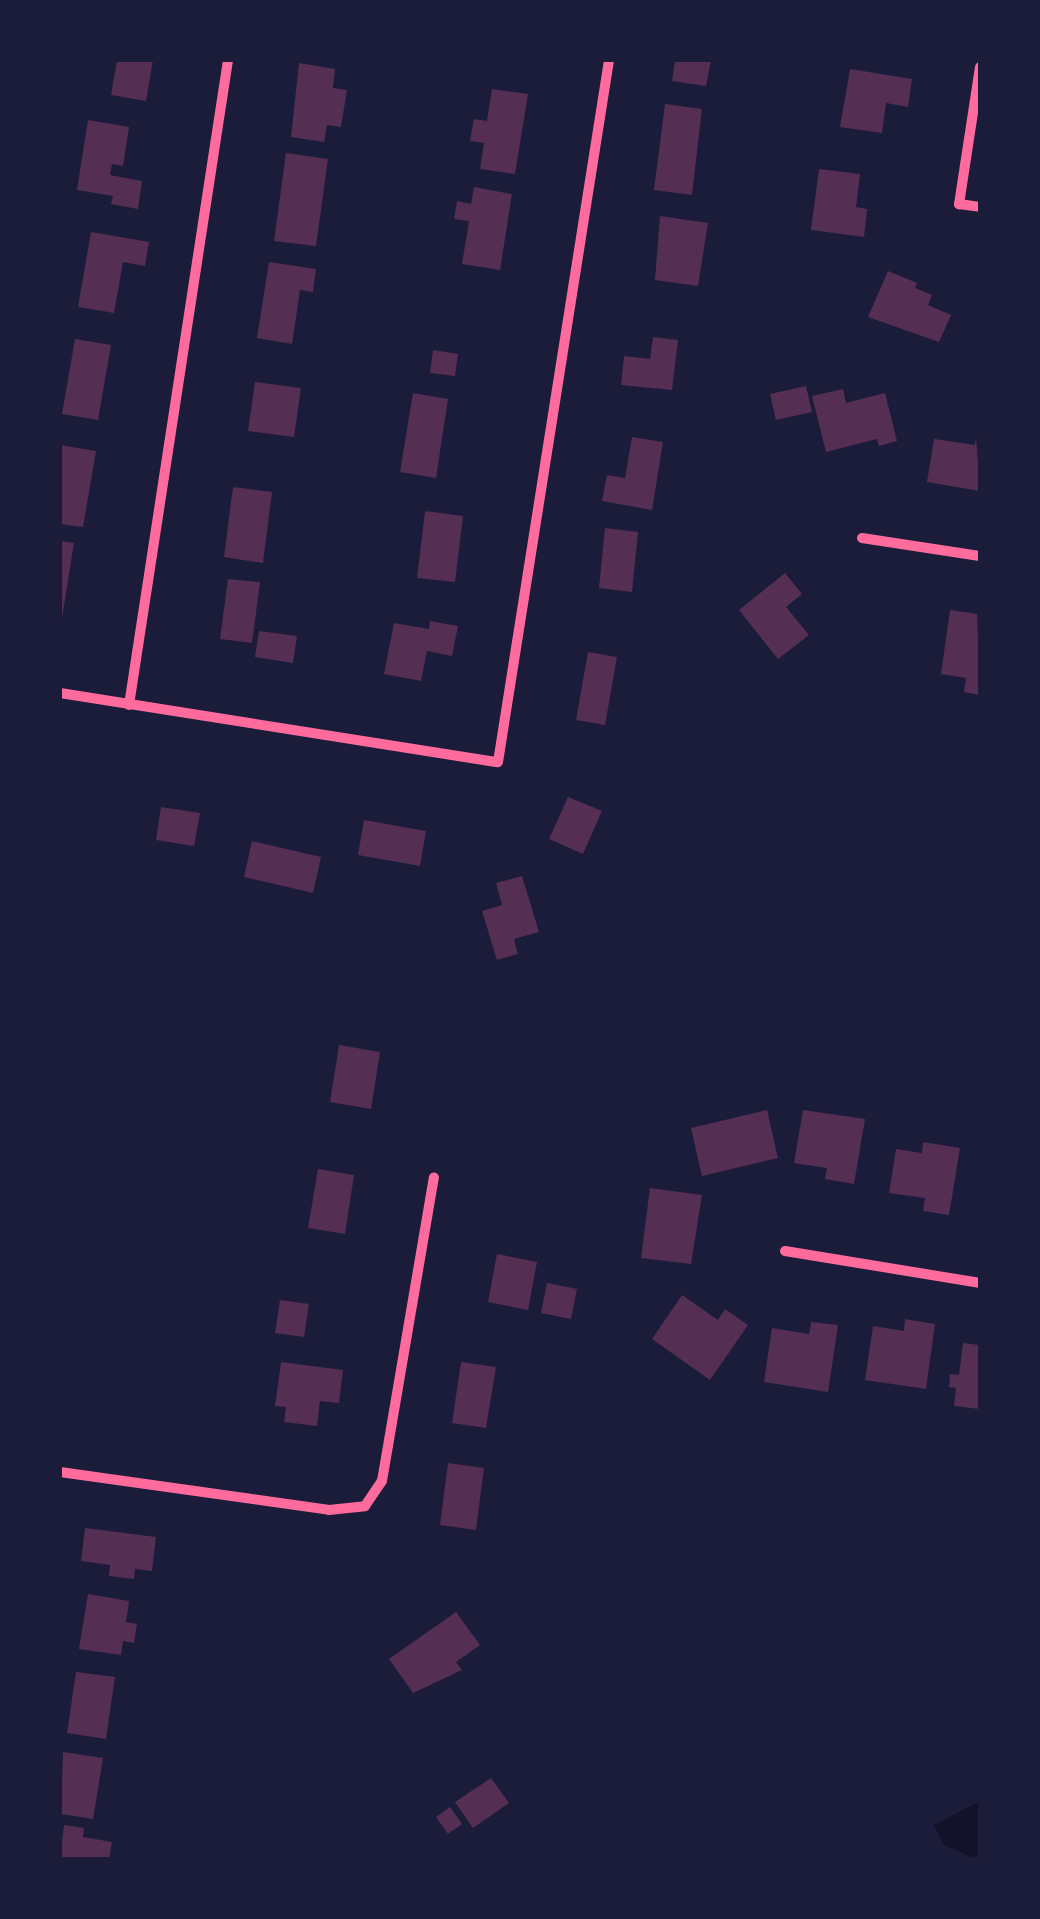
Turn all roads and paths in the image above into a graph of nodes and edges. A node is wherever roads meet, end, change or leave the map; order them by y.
1 (228, 60) edge
2 (608, 60) edge
3 (980, 67) edge
4 (980, 207) edge
5 (862, 538) dead end
6 (980, 556) edge
7 (60, 694) edge
8 (128, 705) junction
9 (434, 1177) dead end
10 (785, 1252) dead end
11 (980, 1283) edge
12 (60, 1472) edge

1 - 8 street
2 - 8 street
3 - 4 street
5 - 6 street
7 - 8 street
9 - 12 street
10 - 11 street

